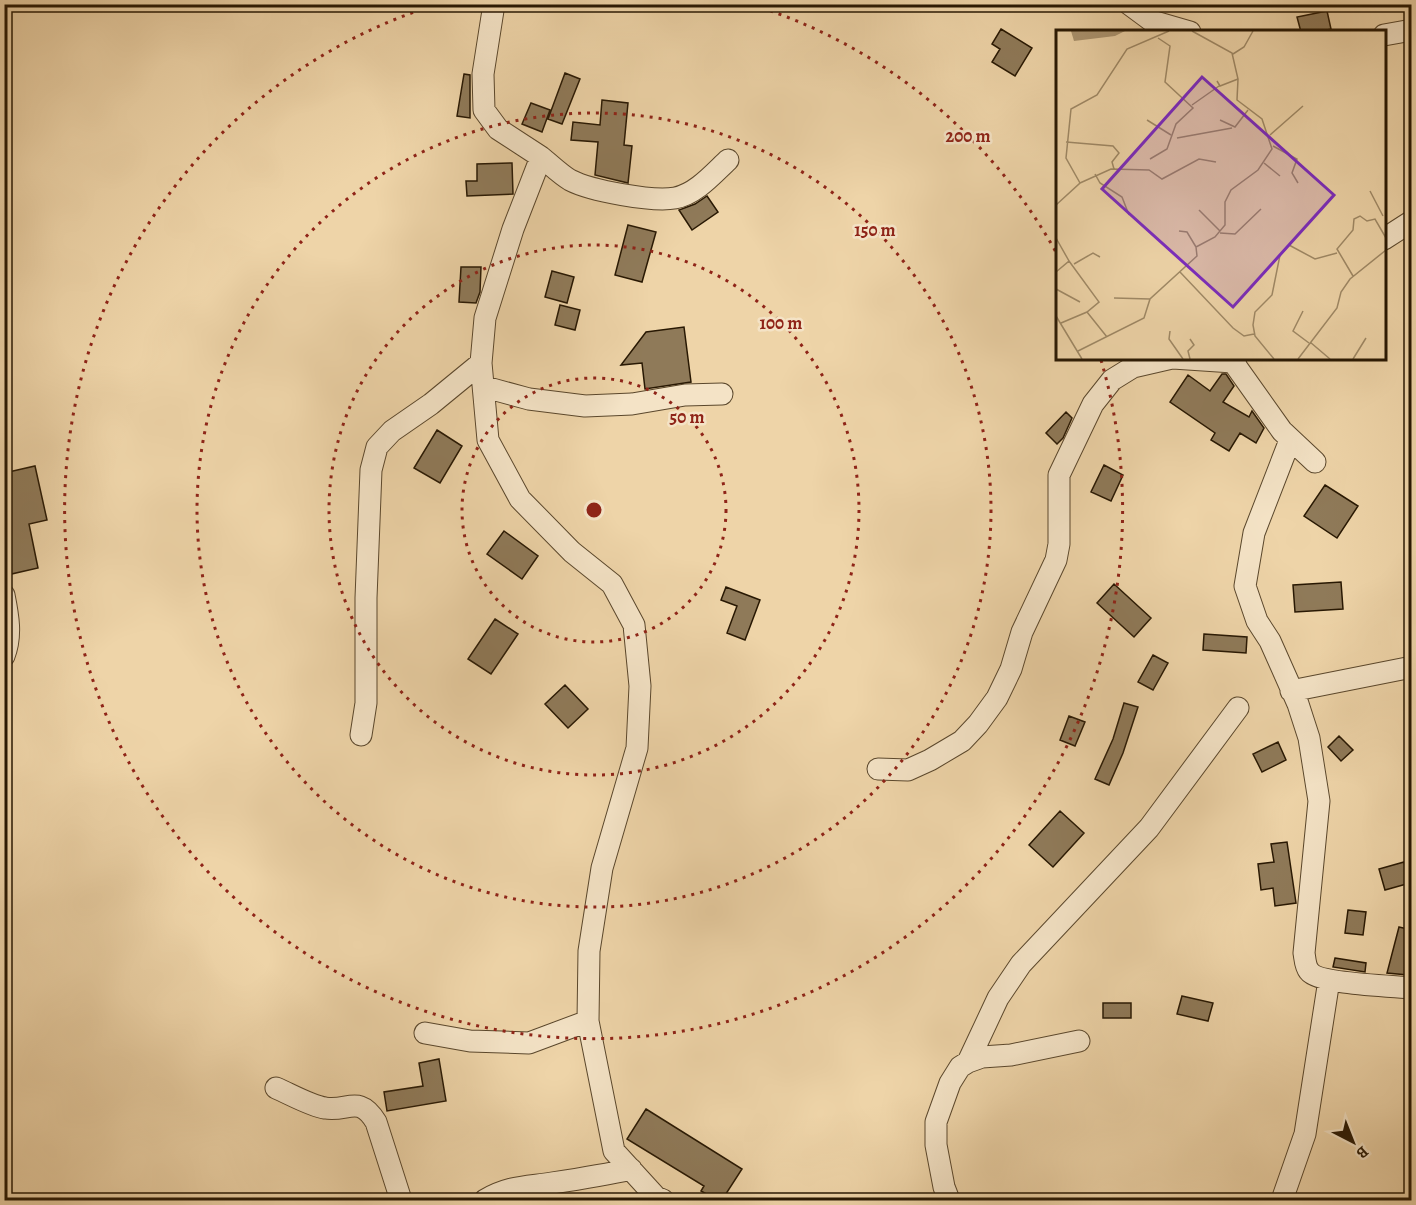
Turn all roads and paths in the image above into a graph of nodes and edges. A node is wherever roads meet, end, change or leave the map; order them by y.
1 (494, 4) edge
2 (1129, 4) edge
3 (1183, 30) edge
4 (1412, 30) edge
5 (1386, 35) edge
6 (541, 156) junction
7 (728, 160) dead end
8 (1412, 221) edge
9 (1386, 238) edge
10 (1164, 360) edge
11 (1234, 360) edge
12 (481, 363) junction
13 (485, 387) junction
14 (722, 394) dead end
15 (1290, 440) junction
16 (1315, 462) dead end
17 (4, 595) edge
18 (4, 656) edge
19 (1412, 667) edge
20 (1292, 691) junction
21 (1238, 708) dead end
22 (361, 735) dead end
23 (878, 769) dead end
24 (1329, 980) junction
25 (1412, 988) edge
26 (588, 1021) junction
27 (424, 1033) dead end
28 (1079, 1041) dead end
29 (968, 1062) junction
30 (276, 1088) dead end
31 (631, 1169) junction
32 (401, 1200) edge
33 (485, 1200) edge
34 (663, 1200) edge
35 (949, 1200) edge
36 (1282, 1200) edge

1 - 6 street
2 - 3 street
4 - 5 street
6 - 7 street
6 - 12 street
8 - 9 street
10 - 23 street
11 - 15 street
12 - 13 street
12 - 22 street
13 - 14 street
13 - 26 street
15 - 16 street
15 - 20 street
17 - 18 street
19 - 20 street
20 - 24 street
21 - 29 street
24 - 25 street
24 - 36 street
26 - 27 street
26 - 31 street
28 - 29 street
29 - 35 street
30 - 32 street
31 - 33 street
31 - 34 street

